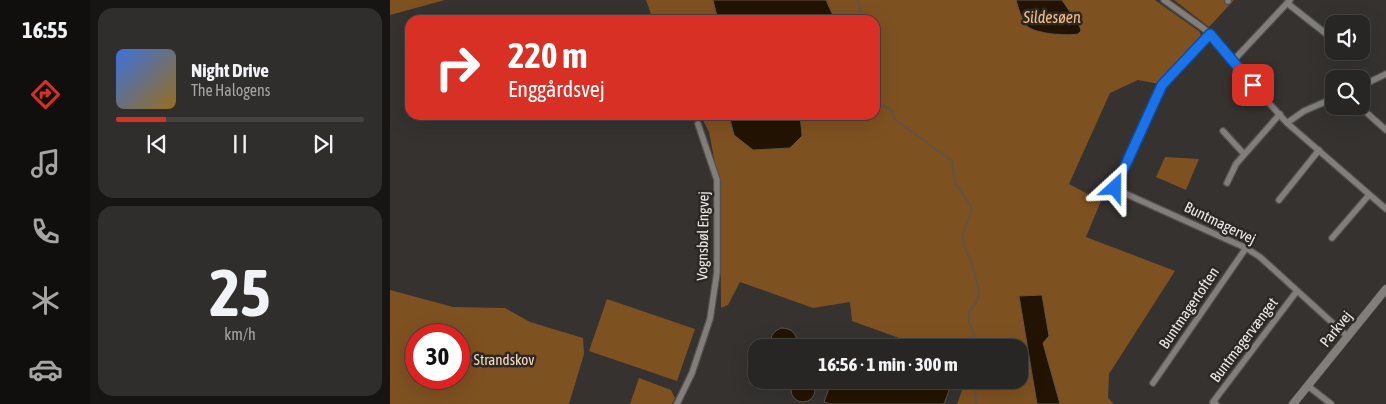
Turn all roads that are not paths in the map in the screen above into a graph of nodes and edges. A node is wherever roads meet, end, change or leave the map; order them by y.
1 (1164, 0) edge
2 (1289, 1) edge
3 (1325, 32) edge
4 (1210, 34) junction
5 (1232, 62) junction
6 (1386, 74) edge
7 (1370, 82) edge
8 (1325, 102) edge
9 (1280, 114) junction
10 (1369, 115) edge
11 (1287, 123) junction
12 (698, 124) dead end
13 (1386, 130) edge
14 (1222, 131) dead end
15 (1319, 150) junction
16 (1244, 154) junction
17 (1228, 183) dead end
18 (1369, 195) junction
19 (1279, 200) dead end
20 (1386, 209) edge
21 (1332, 238) dead end
22 (1246, 248) junction
23 (1386, 290) edge
24 (1297, 291) junction
25 (1348, 337) junction
26 (1153, 383) dead end
27 (1308, 386) junction
28 (677, 404) edge
29 (1216, 404) edge
30 (1293, 404) edge
31 (1331, 404) edge

1 - 4 street
2 - 3 street
2 - 5 street
4 - 5 street
4 - 22 street, Buntmagervej
5 - 9 street
6 - 7 street
8 - 11 street
9 - 11 street
9 - 16 street
10 - 13 street
11 - 15 street
12 - 28 street, Vognsbøl Engvej
14 - 16 street
15 - 18 street
15 - 19 street
16 - 17 street
18 - 20 street
18 - 21 street
22 - 24 street, Buntmagervej
22 - 26 street, Buntmagertoften
23 - 25 street, Parkvej
24 - 25 street, Buntmagervej
24 - 29 street, Buntmagervænget
25 - 27 street, Parkvej
27 - 30 street, Parkvej
27 - 31 street

